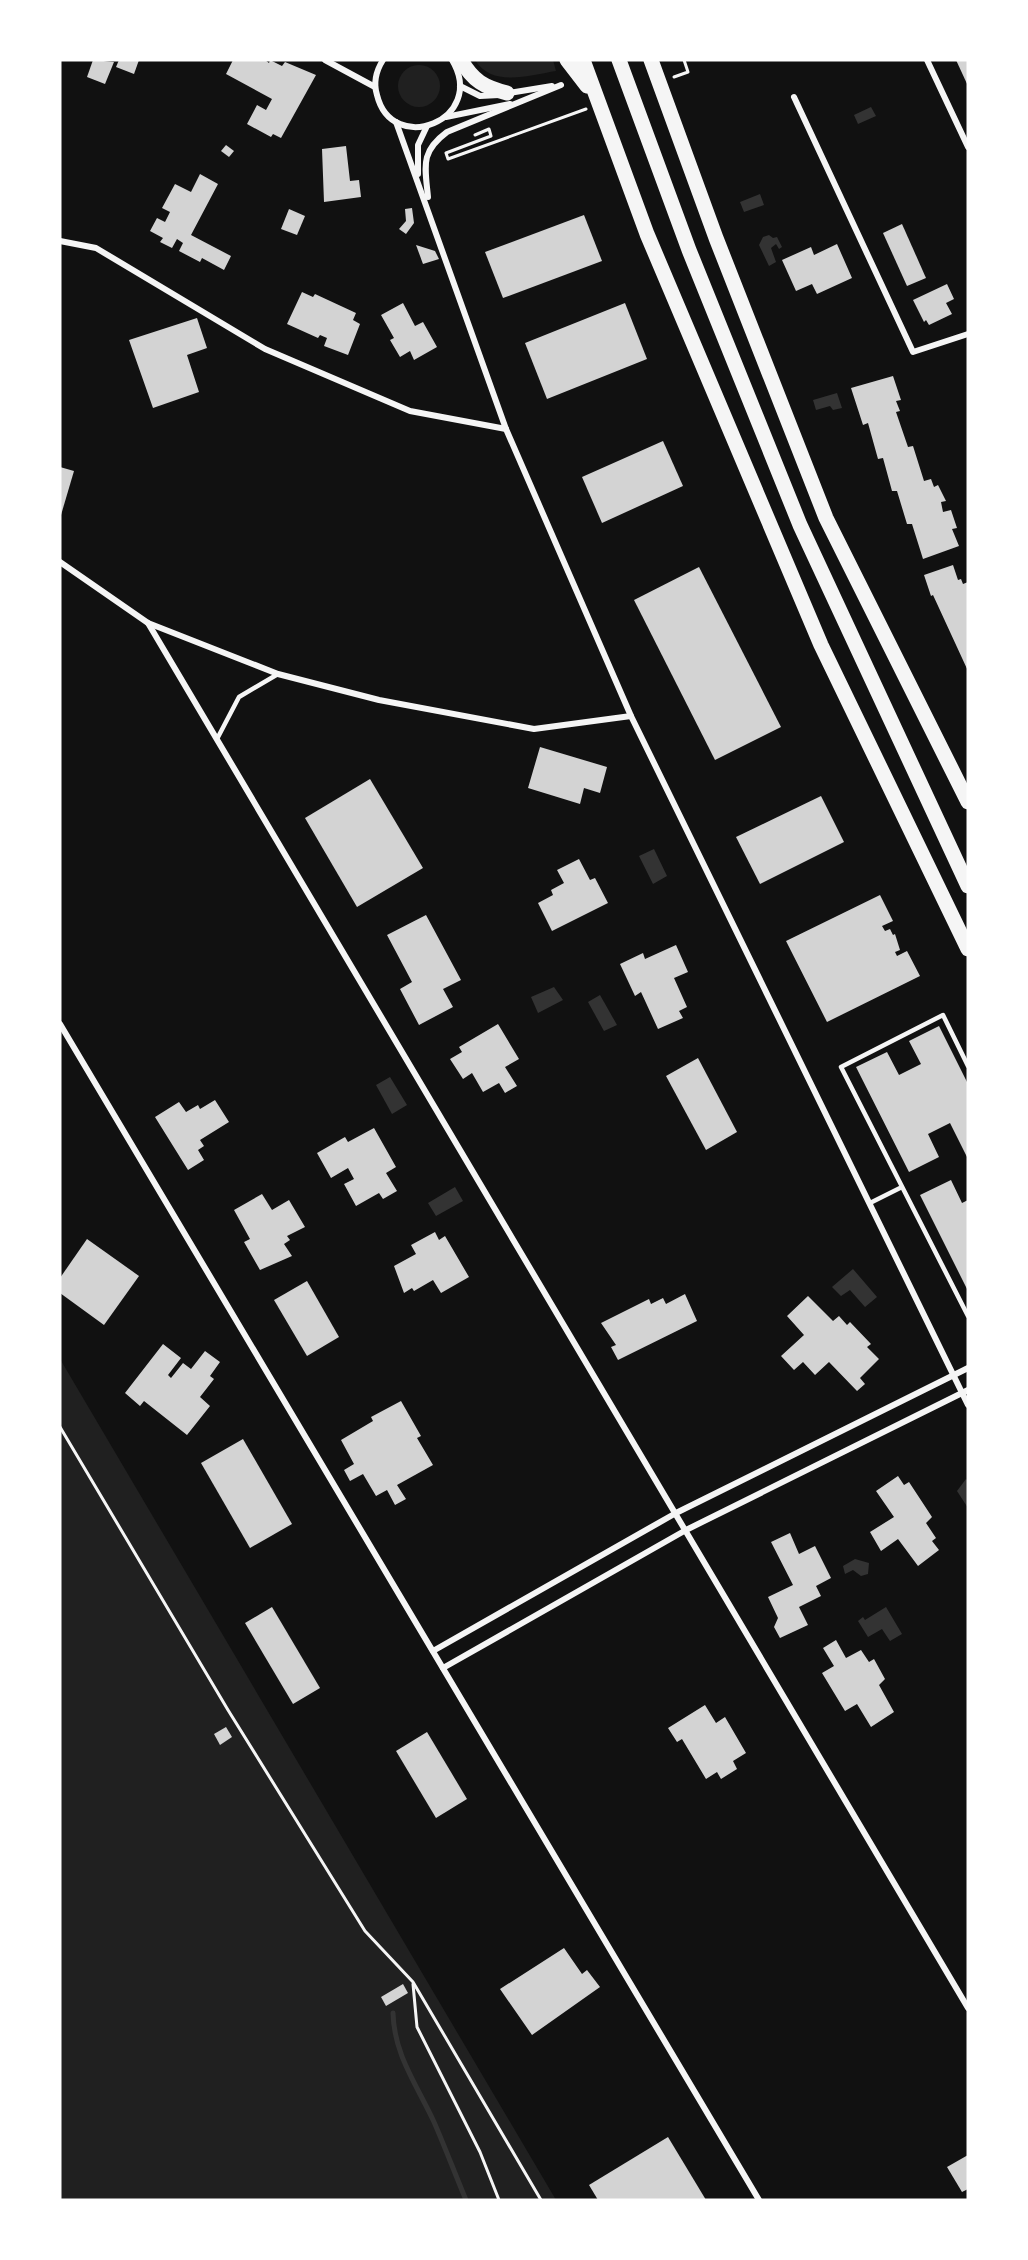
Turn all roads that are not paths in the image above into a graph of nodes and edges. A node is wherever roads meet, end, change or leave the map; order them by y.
1 (325, 60) edge
2 (374, 60) edge
3 (383, 60) edge
4 (452, 60) edge
5 (461, 60) edge
6 (567, 60) edge
7 (583, 60) edge
8 (619, 60) edge
9 (651, 60) edge
10 (927, 60) edge
11 (378, 67) junction
12 (460, 86) junction
13 (375, 87) junction
14 (507, 93) junction
15 (795, 97) dead end
16 (525, 101) junction
17 (592, 102) junction
18 (446, 117) junction
19 (396, 122) junction
20 (427, 126) junction
21 (968, 147) edge
22 (418, 177) junction
23 (428, 207) junction
24 (60, 241) edge
25 (968, 334) edge
26 (506, 429) junction
27 (60, 562) edge
28 (148, 623) junction
29 (278, 674) junction
30 (631, 716) junction
31 (217, 739) junction
32 (968, 802) edge
33 (968, 886) edge
34 (968, 949) edge
35 (60, 1024) edge
36 (968, 1066) edge
37 (900, 1188) junction
38 (870, 1203) junction
39 (968, 1316) edge
40 (968, 1368) edge
41 (953, 1375) junction
42 (965, 1391) edge
43 (968, 1405) edge
44 (676, 1513) junction
45 (686, 1530) junction
46 (433, 1651) junction
47 (443, 1668) junction
48 (968, 2008) edge
49 (759, 2200) edge

1 - 13 street
2 - 11 street
3 - 11 street
4 - 12 street
5 - 14 highway
6 - 17 highway
7 - 17 highway
8 - 33 highway
9 - 32 highway
10 - 21 street
11 - 13 street
12 - 14 street
12 - 18 street
13 - 19 street
14 - 16 street
15 - 25 street
16 - 18 street
16 - 23 street
17 - 34 highway
18 - 20 street
19 - 20 street
19 - 22 street
20 - 22 street
22 - 23 street
23 - 26 street
24 - 26 street
26 - 30 street
27 - 28 street
28 - 29 street
28 - 31 street
29 - 30 street
29 - 31 lane
30 - 38 street
31 - 44 street
35 - 46 street
36 - 37 lane
37 - 38 lane
37 - 39 lane
38 - 41 street
40 - 41 street
41 - 42 street
41 - 44 street
42 - 43 street
42 - 45 street
44 - 45 street
44 - 46 street
45 - 47 street
45 - 48 street
46 - 47 street
47 - 49 street

